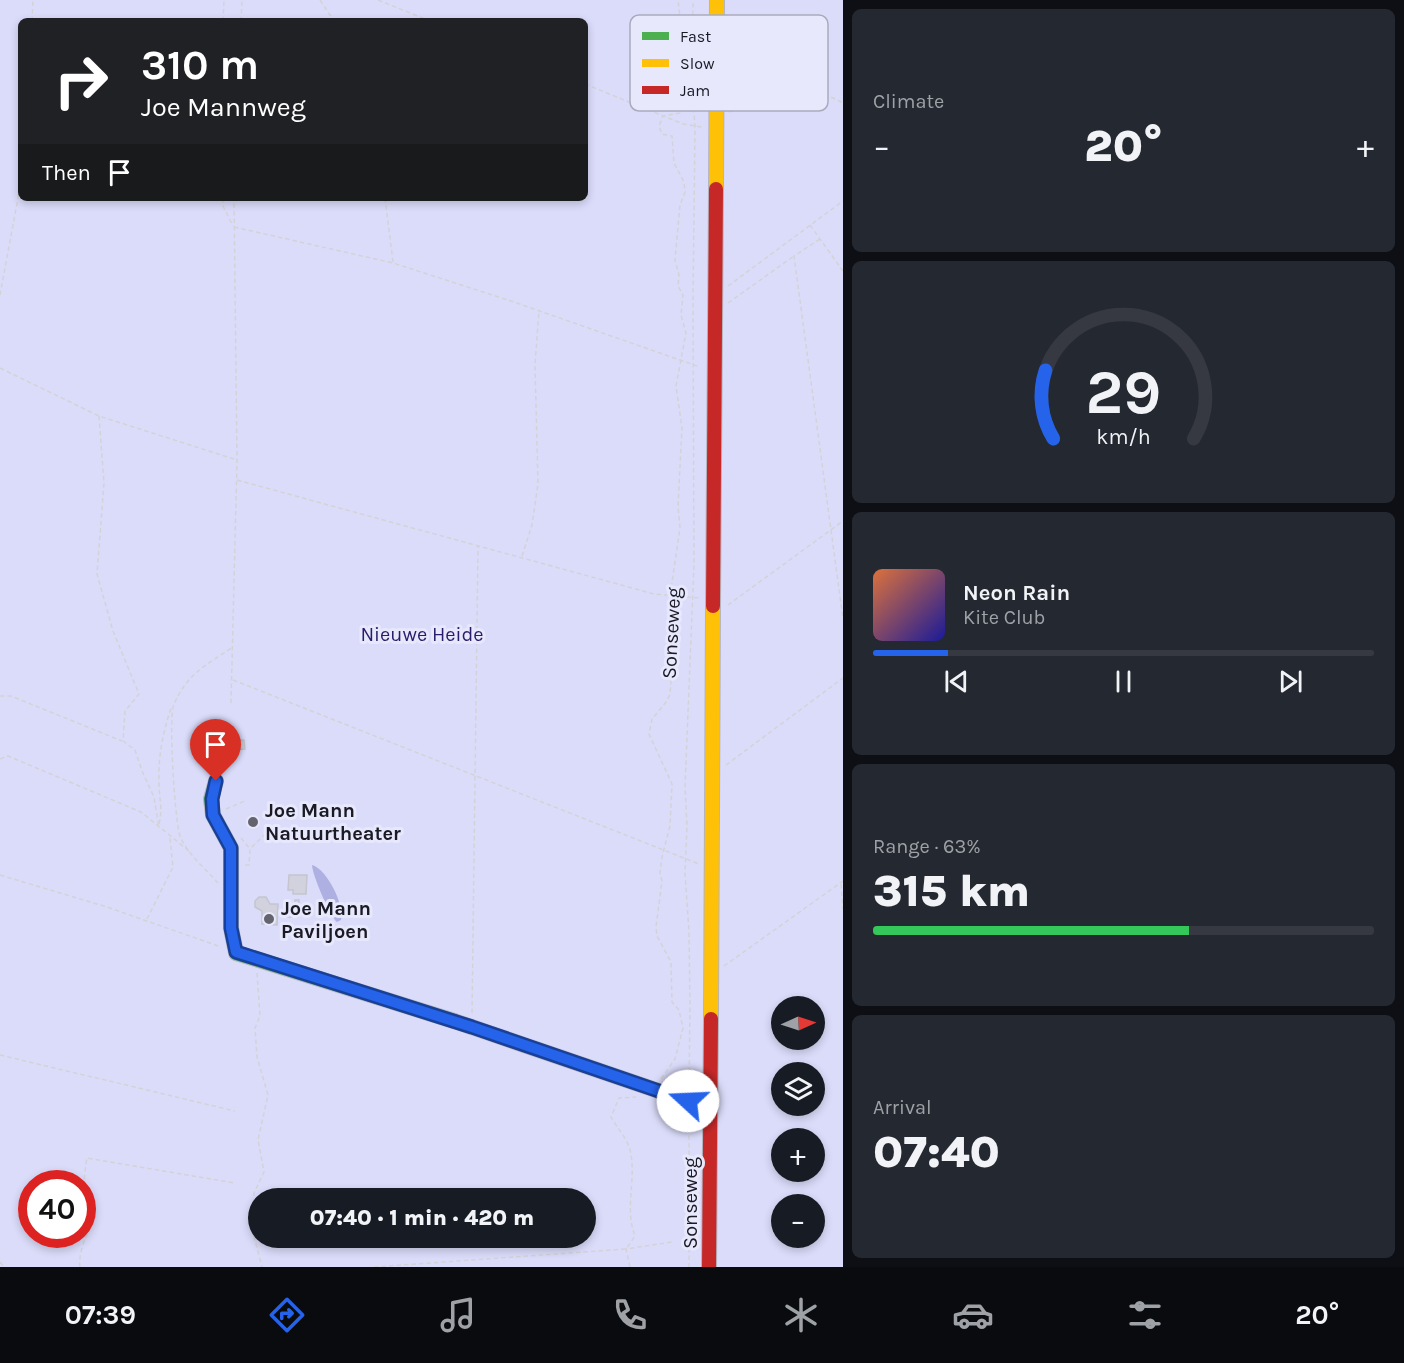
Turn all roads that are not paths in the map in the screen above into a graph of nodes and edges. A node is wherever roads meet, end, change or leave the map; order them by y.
1 (709, 0) edge
2 (717, 0) edge
3 (713, 15) edge
4 (716, 15) edge
5 (715, 111) edge
6 (216, 781) dead end
7 (710, 1104) junction
8 (709, 1267) edge

1 - 3 main road, Sonseweg
2 - 4 main road, Sonseweg
5 - 7 main road, Sonseweg
6 - 7 main road
7 - 8 main road, Sonseweg

